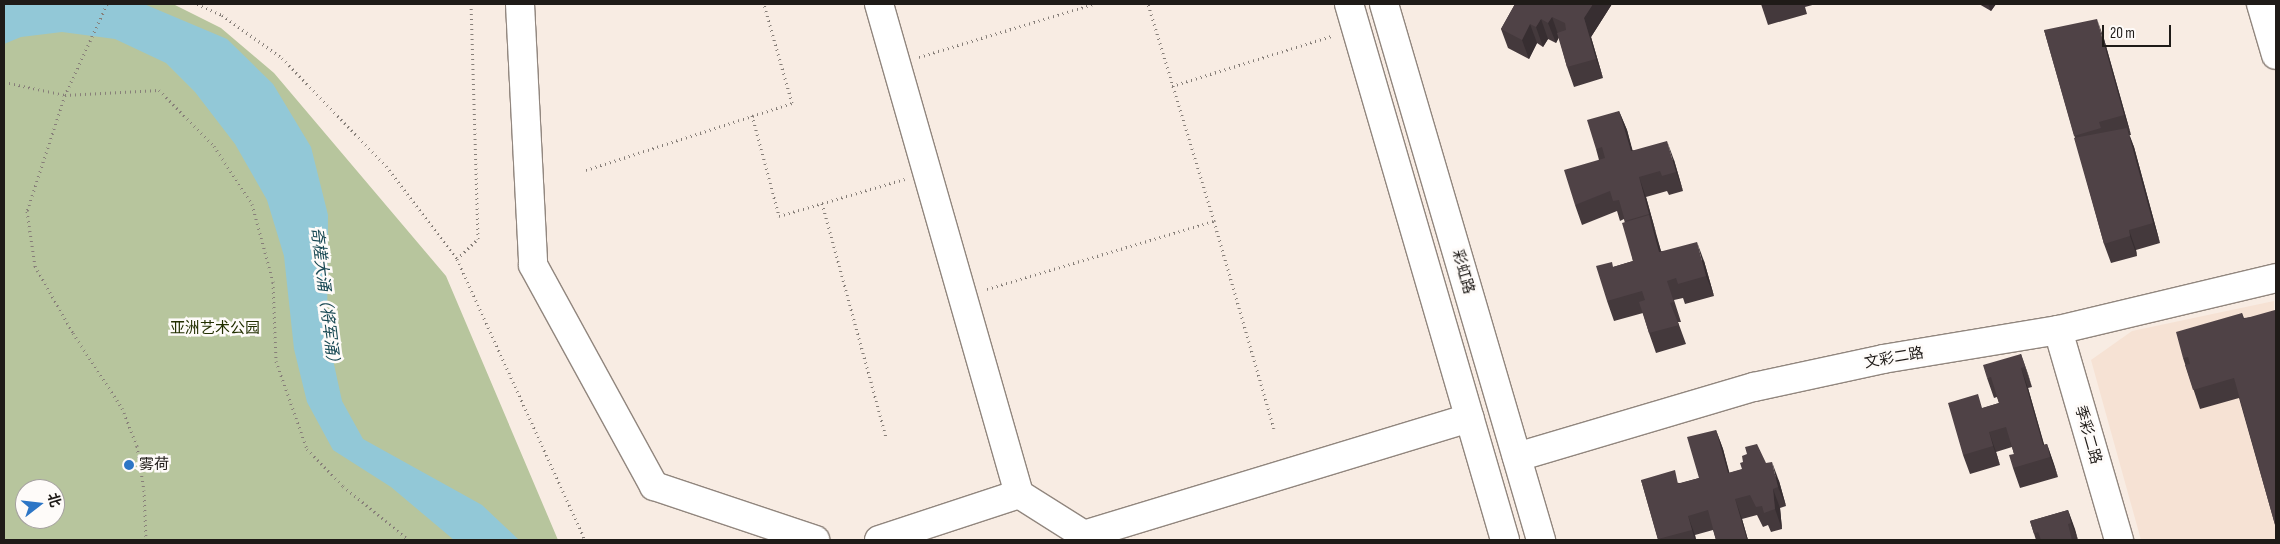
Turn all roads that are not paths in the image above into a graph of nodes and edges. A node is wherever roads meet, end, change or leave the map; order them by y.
1 (520, 4) edge
2 (879, 4) edge
3 (1384, 4) edge
4 (2261, 4) edge
5 (1352, 16) edge
6 (2276, 55) edge
7 (2276, 278) edge
8 (2058, 330) junction
9 (1470, 418) junction
10 (1517, 457) junction
11 (1019, 494) junction
12 (815, 540) edge
13 (880, 540) edge
14 (1505, 540) edge
15 (1541, 540) edge
16 (2118, 540) edge

1 - 12 street
2 - 11 street
3 - 10 street, 彩虹路
4 - 6 street
5 - 9 street
7 - 8 street, 文彩二路
8 - 10 street, 文彩二路
8 - 16 street, 季彩二路
9 - 11 street
9 - 14 street
10 - 15 street, 彩虹路
11 - 13 street

